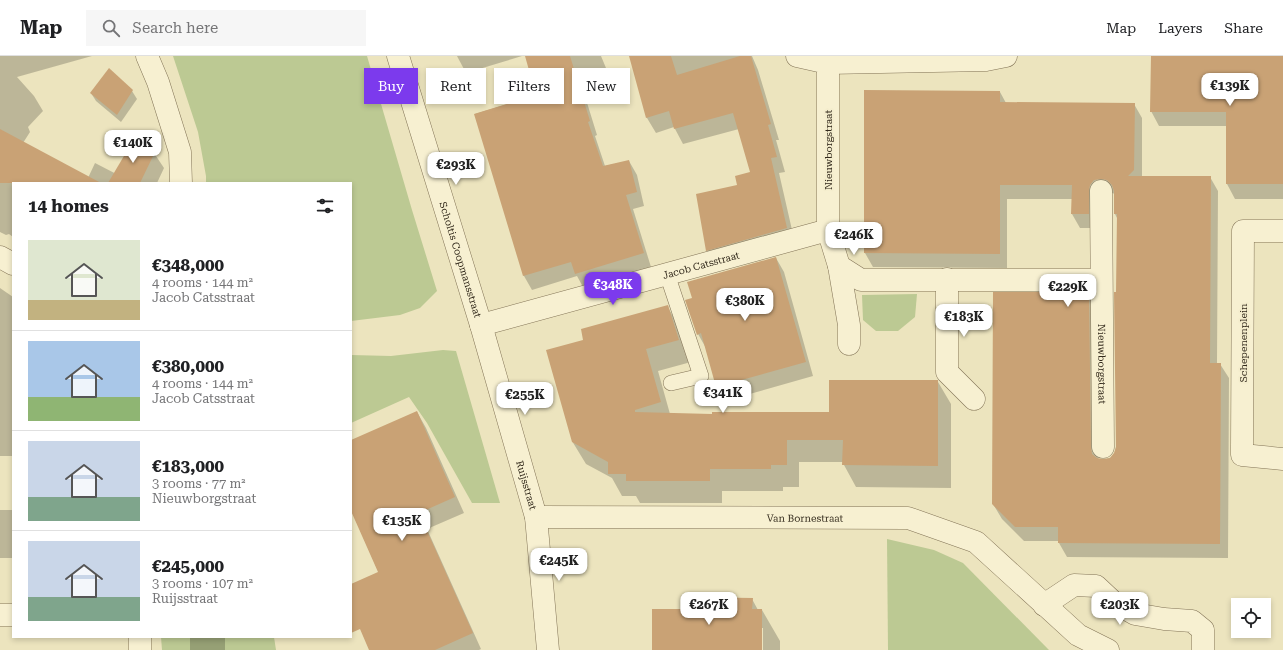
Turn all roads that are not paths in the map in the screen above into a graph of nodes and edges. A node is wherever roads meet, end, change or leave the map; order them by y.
1 (146, 56) edge
2 (398, 56) edge
3 (797, 56) edge
4 (1006, 56) edge
5 (828, 62) junction
6 (181, 182) edge
7 (1101, 191) dead end
8 (828, 230) junction
9 (1283, 231) edge
10 (0, 257) edge
11 (12, 263) edge
12 (839, 266) junction
13 (667, 274) junction
14 (947, 279) junction
15 (1101, 280) junction
16 (481, 325) junction
17 (849, 344) dead end
18 (671, 383) dead end
19 (974, 399) dead end
20 (1103, 447) dead end
21 (1283, 459) edge
22 (536, 517) junction
23 (1044, 605) junction
24 (0, 616) edge
25 (12, 616) edge
26 (140, 638) edge
27 (140, 650) edge
28 (548, 650) edge
29 (1108, 650) edge
30 (1203, 650) edge

1 - 6 street
2 - 16 street, Scholtis Coopmansstraat
3 - 5 street
4 - 5 street
5 - 8 street, Nieuwborgstraat
7 - 15 street, Nieuwborgstraat
8 - 12 street, Nieuwborgstraat
8 - 13 street, Jacob Catsstraat
9 - 21 street, Schepenenplein
10 - 11 street
12 - 14 street
12 - 17 street, Nieuwborgstraat
13 - 16 street, Jacob Catsstraat
13 - 18 lane
14 - 15 street
14 - 19 street
15 - 20 street, Nieuwborgstraat
16 - 22 street, Ruijsstraat
22 - 23 street, Van Bornestraat
22 - 28 street, Ruijsstraat
23 - 29 street, Van Bornestraat
23 - 30 street
24 - 25 street
26 - 27 street

